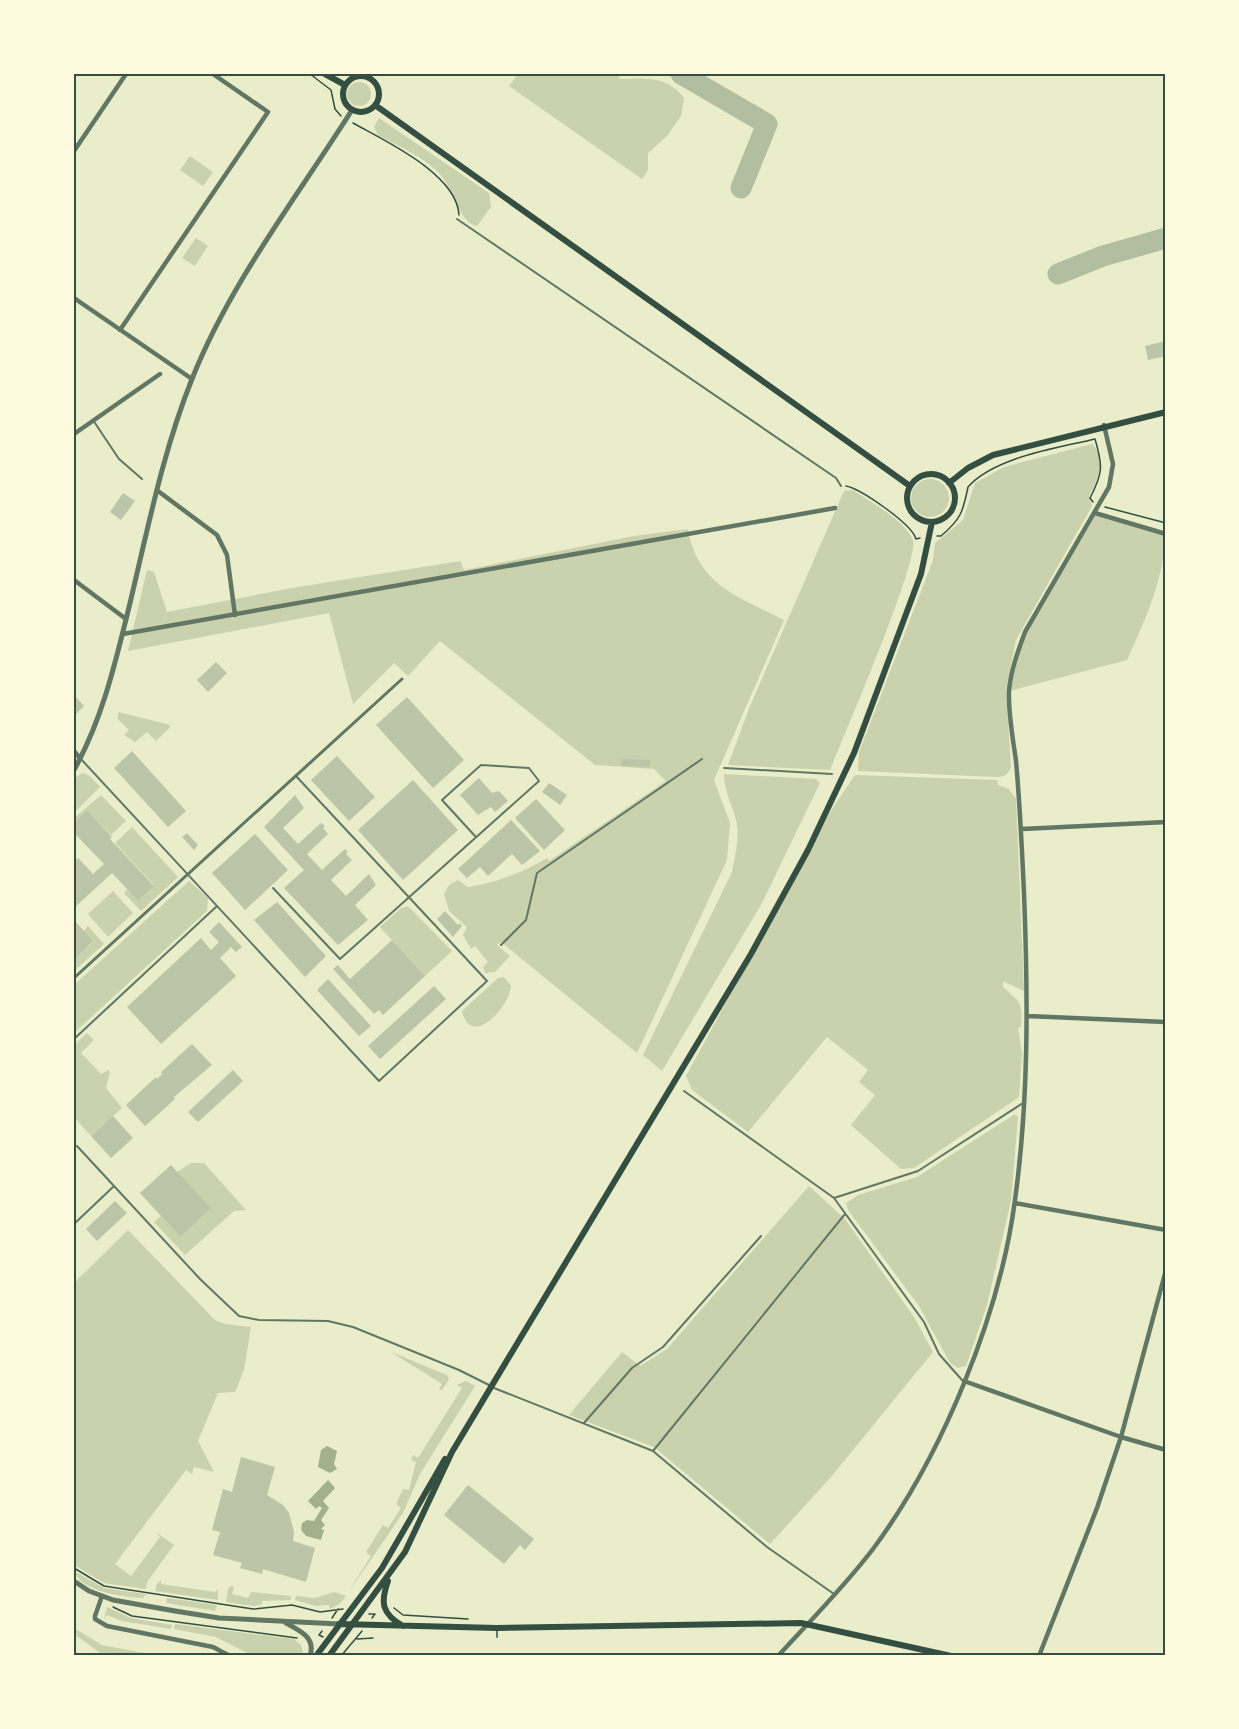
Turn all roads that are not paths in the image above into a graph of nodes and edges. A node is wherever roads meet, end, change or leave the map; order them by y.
1 (126, 74) edge
2 (213, 74) edge
3 (325, 74) edge
4 (369, 76) edge
5 (345, 85) junction
6 (375, 105) junction
7 (352, 110) junction
8 (74, 151) edge
9 (457, 219) road end
10 (74, 298) edge
11 (120, 330) junction
12 (160, 374) dead end
13 (192, 379) junction
14 (1166, 412) edge
15 (93, 420) junction
16 (1104, 425) junction
17 (74, 434) edge
18 (142, 479) dead end
19 (949, 483) junction
20 (841, 486) road end
21 (910, 486) junction
22 (158, 491) junction
23 (836, 508) dead end
24 (1095, 513) junction
25 (932, 522) junction
26 (1166, 534) edge
27 (74, 580) edge
28 (235, 615) junction
29 (126, 619) junction
30 (123, 634) junction
31 (402, 679) dead end
32 (74, 751) edge
33 (80, 758) junction
34 (702, 759) dead end
35 (724, 768) dead end
36 (74, 770) edge
37 (832, 774) dead end
38 (296, 776) junction
39 (1166, 822) edge
40 (1022, 829) junction
41 (475, 836) junction
42 (188, 874) junction
43 (273, 888) dead end
44 (408, 897) junction
45 (218, 906) junction
46 (501, 945) dead end
47 (74, 978) edge
48 (1027, 1016) junction
49 (1166, 1022) edge
50 (74, 1039) edge
51 (684, 1091) dead end
52 (1025, 1101) junction
53 (76, 1146) dead end
54 (114, 1186) junction
55 (834, 1198) junction
56 (1015, 1203) junction
57 (845, 1214) junction
58 (74, 1224) edge
59 (1166, 1230) edge
60 (761, 1236) dead end
61 (1166, 1270) edge
62 (964, 1381) junction
63 (491, 1387) junction
64 (584, 1423) junction
65 (1121, 1437) junction
66 (1166, 1450) edge
67 (653, 1451) junction
68 (452, 1452) junction
69 (392, 1572) junction
70 (74, 1581) edge
71 (836, 1595) junction
72 (100, 1599) junction
73 (285, 1622) junction
74 (339, 1624) junction
75 (810, 1624) junction
76 (352, 1625) junction
77 (404, 1626) junction
78 (497, 1628) junction
79 (497, 1637) dead end
80 (230, 1656) edge
81 (310, 1656) edge
82 (316, 1656) edge
83 (329, 1656) edge
84 (778, 1656) edge
85 (951, 1656) edge
86 (1039, 1656) edge

1 - 8 street
2 - 11 street
3 - 5 main road
4 - 5 main road
4 - 6 main road
5 - 7 main road
6 - 7 main road
6 - 21 main road
7 - 13 street
9 - 20 lane
10 - 11 street
11 - 13 street
12 - 15 street
13 - 22 street
14 - 16 main road
15 - 17 street
15 - 18 lane
16 - 19 main road
16 - 24 street
19 - 21 main road
19 - 25 main road
21 - 25 main road
22 - 28 street
22 - 29 street
23 - 28 street
24 - 26 street
24 - 40 street
25 - 63 main road
27 - 29 street
28 - 30 street
29 - 30 street
30 - 33 street
31 - 38 street
32 - 33 street
33 - 36 street
33 - 42 lane
34 - 46 lane
35 - 37 lane
38 - 42 street
38 - 44 lane
39 - 40 street
40 - 48 street
41 - 41 lane
41 - 44 lane
42 - 45 lane
42 - 47 street
43 - 44 lane
44 - 45 lane
45 - 50 lane
48 - 49 street
48 - 52 street
51 - 55 lane
52 - 55 lane
52 - 56 street
53 - 54 lane
54 - 58 lane
54 - 63 lane
55 - 57 lane
56 - 59 street
56 - 62 street
57 - 62 lane
57 - 67 lane
60 - 64 lane
61 - 65 street
62 - 65 street
62 - 71 street
63 - 64 lane
63 - 68 main road
64 - 67 lane
65 - 66 street
65 - 86 street
67 - 71 lane
68 - 69 main road
68 - 74 main road
69 - 76 main road
69 - 77 main road
70 - 72 street
71 - 75 street
72 - 73 street
72 - 80 street
73 - 74 street
73 - 81 street
74 - 76 main road
74 - 82 main road
75 - 78 main road
75 - 84 street
75 - 85 main road
76 - 77 main road
76 - 83 main road
77 - 78 main road
78 - 79 lane

